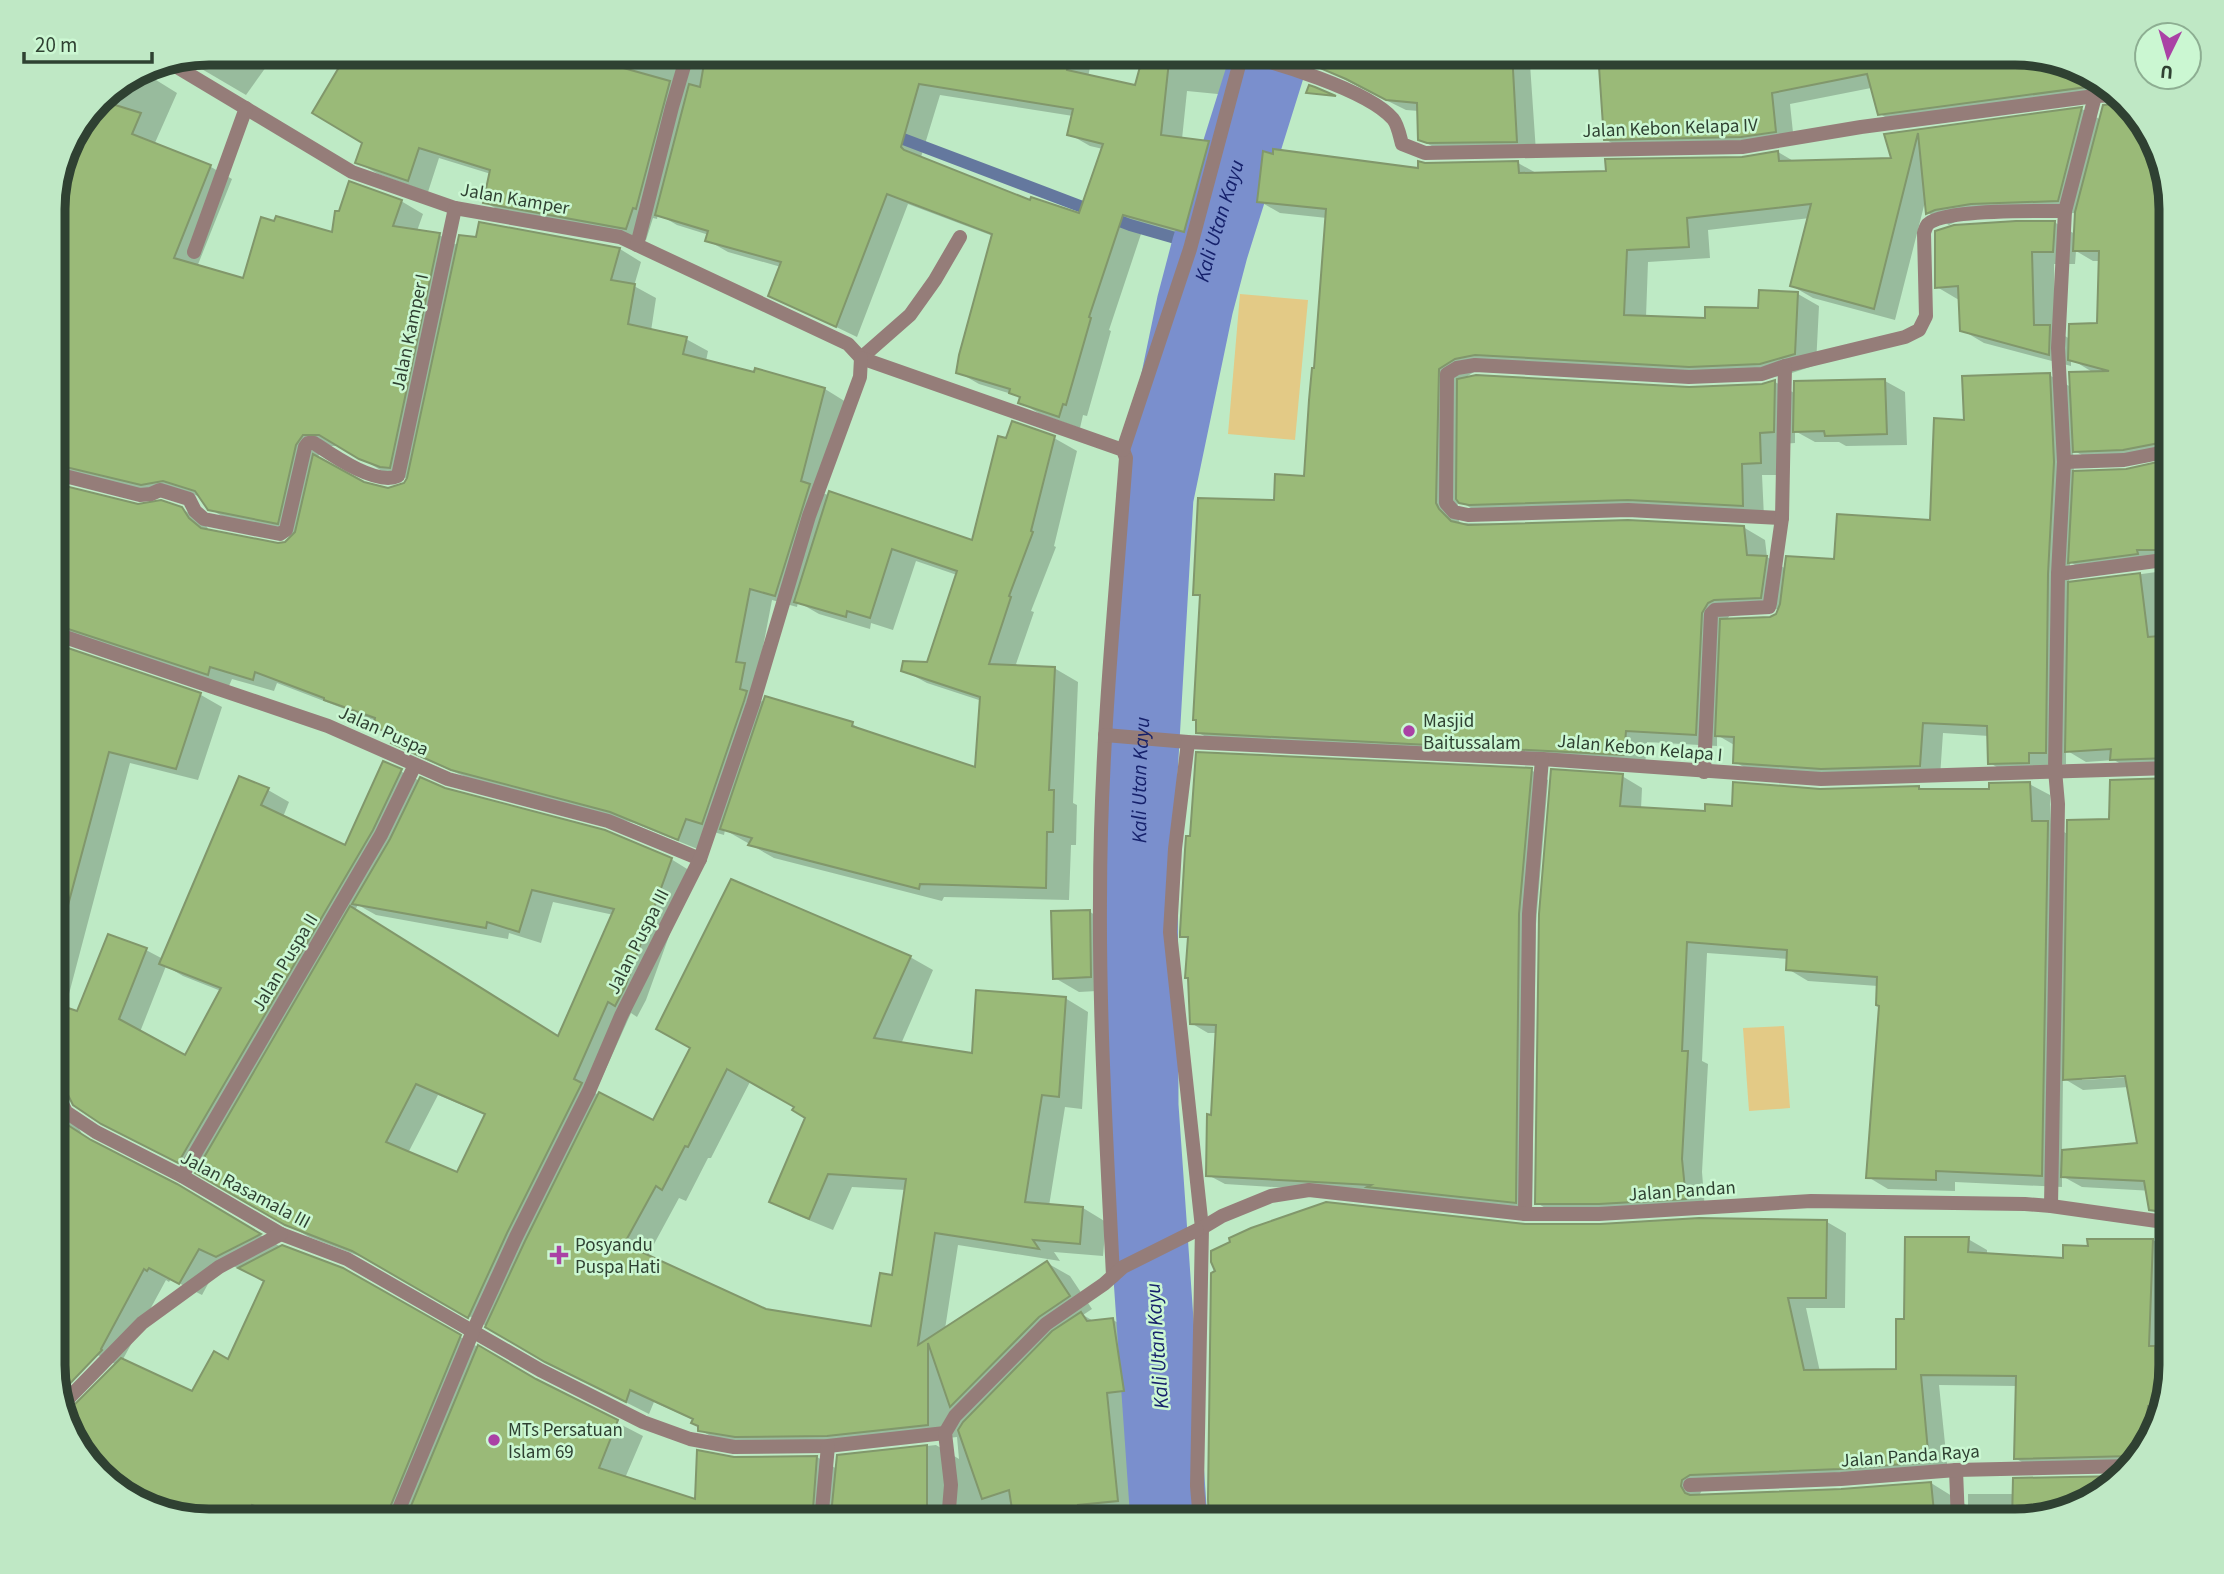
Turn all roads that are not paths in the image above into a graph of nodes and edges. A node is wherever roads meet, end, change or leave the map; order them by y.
1 (685, 65) edge
2 (1239, 65) edge
3 (1281, 65) edge
4 (179, 68) edge
5 (2097, 90) edge
6 (2095, 96) junction
7 (2104, 96) edge
8 (246, 108) junction
9 (454, 208) junction
10 (2066, 211) junction
11 (960, 237) dead end
12 (637, 245) junction
13 (194, 252) dead end
14 (861, 358) junction
15 (1785, 366) junction
16 (1123, 450) junction
17 (2159, 453) edge
18 (2064, 462) junction
19 (65, 475) edge
20 (1782, 518) junction
21 (2159, 561) edge
22 (2059, 574) junction
23 (65, 637) edge
24 (1105, 735) junction
25 (1181, 741) junction
26 (1542, 759) junction
27 (415, 765) junction
28 (2159, 768) edge
29 (2055, 770) junction
30 (1704, 772) junction
31 (700, 859) junction
32 (65, 1110) edge
33 (182, 1176) junction
34 (2051, 1206) junction
35 (1525, 1213) junction
36 (2159, 1221) edge
37 (1199, 1229) junction
38 (281, 1234) junction
39 (1118, 1271) junction
40 (473, 1331) junction
41 (69, 1398) edge
42 (945, 1433) junction
43 (828, 1446) junction
44 (2118, 1466) edge
45 (1956, 1470) junction
46 (1690, 1485) dead end
47 (399, 1509) edge
48 (822, 1509) edge
49 (949, 1509) edge
50 (1200, 1509) edge
51 (1958, 1509) edge

1 - 12 street
2 - 16 street
3 - 6 street, Jalan Kebon Kelapa IV
4 - 8 street, Jalan Kamper
5 - 6 street
6 - 7 street, Jalan Kebon Kelapa IV
6 - 10 street
8 - 9 street, Jalan Kamper
8 - 13 street
9 - 12 street, Jalan Kamper
9 - 19 street, Jalan Kamper I
10 - 15 street
10 - 18 street
11 - 14 street
12 - 14 street, Jalan Kamper
14 - 16 street, Jalan Kamper
14 - 31 street, Jalan Puspa III
15 - 20 street
15 - 20 street
16 - 24 street
17 - 18 street
18 - 22 street
20 - 30 street
21 - 22 street
22 - 29 street
23 - 27 street, Jalan Puspa
24 - 25 street, Jalan Kebon Kelapa I
24 - 39 street
25 - 26 street, Jalan Kebon Kelapa I
25 - 37 street
26 - 30 street, Jalan Kebon Kelapa I
26 - 35 street
27 - 31 street, Jalan Puspa
27 - 33 street, Jalan Puspa II
28 - 29 street, Jalan Kebon Kelapa I
29 - 30 street, Jalan Kebon Kelapa I
29 - 34 street
31 - 40 street, Jalan Puspa III
32 - 33 street, Jalan Rasamala III
33 - 38 street, Jalan Rasamala III
34 - 35 street, Jalan Pandan
34 - 36 street, Jalan Pandan
35 - 37 street, Jalan Pandan
37 - 39 street, Jalan Pandan
37 - 50 street
38 - 40 street, Jalan Rasamala III
38 - 41 street
39 - 42 street, Jalan Pandan
40 - 43 street, Jalan Rasamala III
40 - 47 street, Jalan Puspa III
42 - 43 street, Jalan Rasamala III
42 - 49 street
43 - 48 street
44 - 45 street, Jalan Panda Raya
45 - 46 street, Jalan Panda Raya
45 - 51 street

